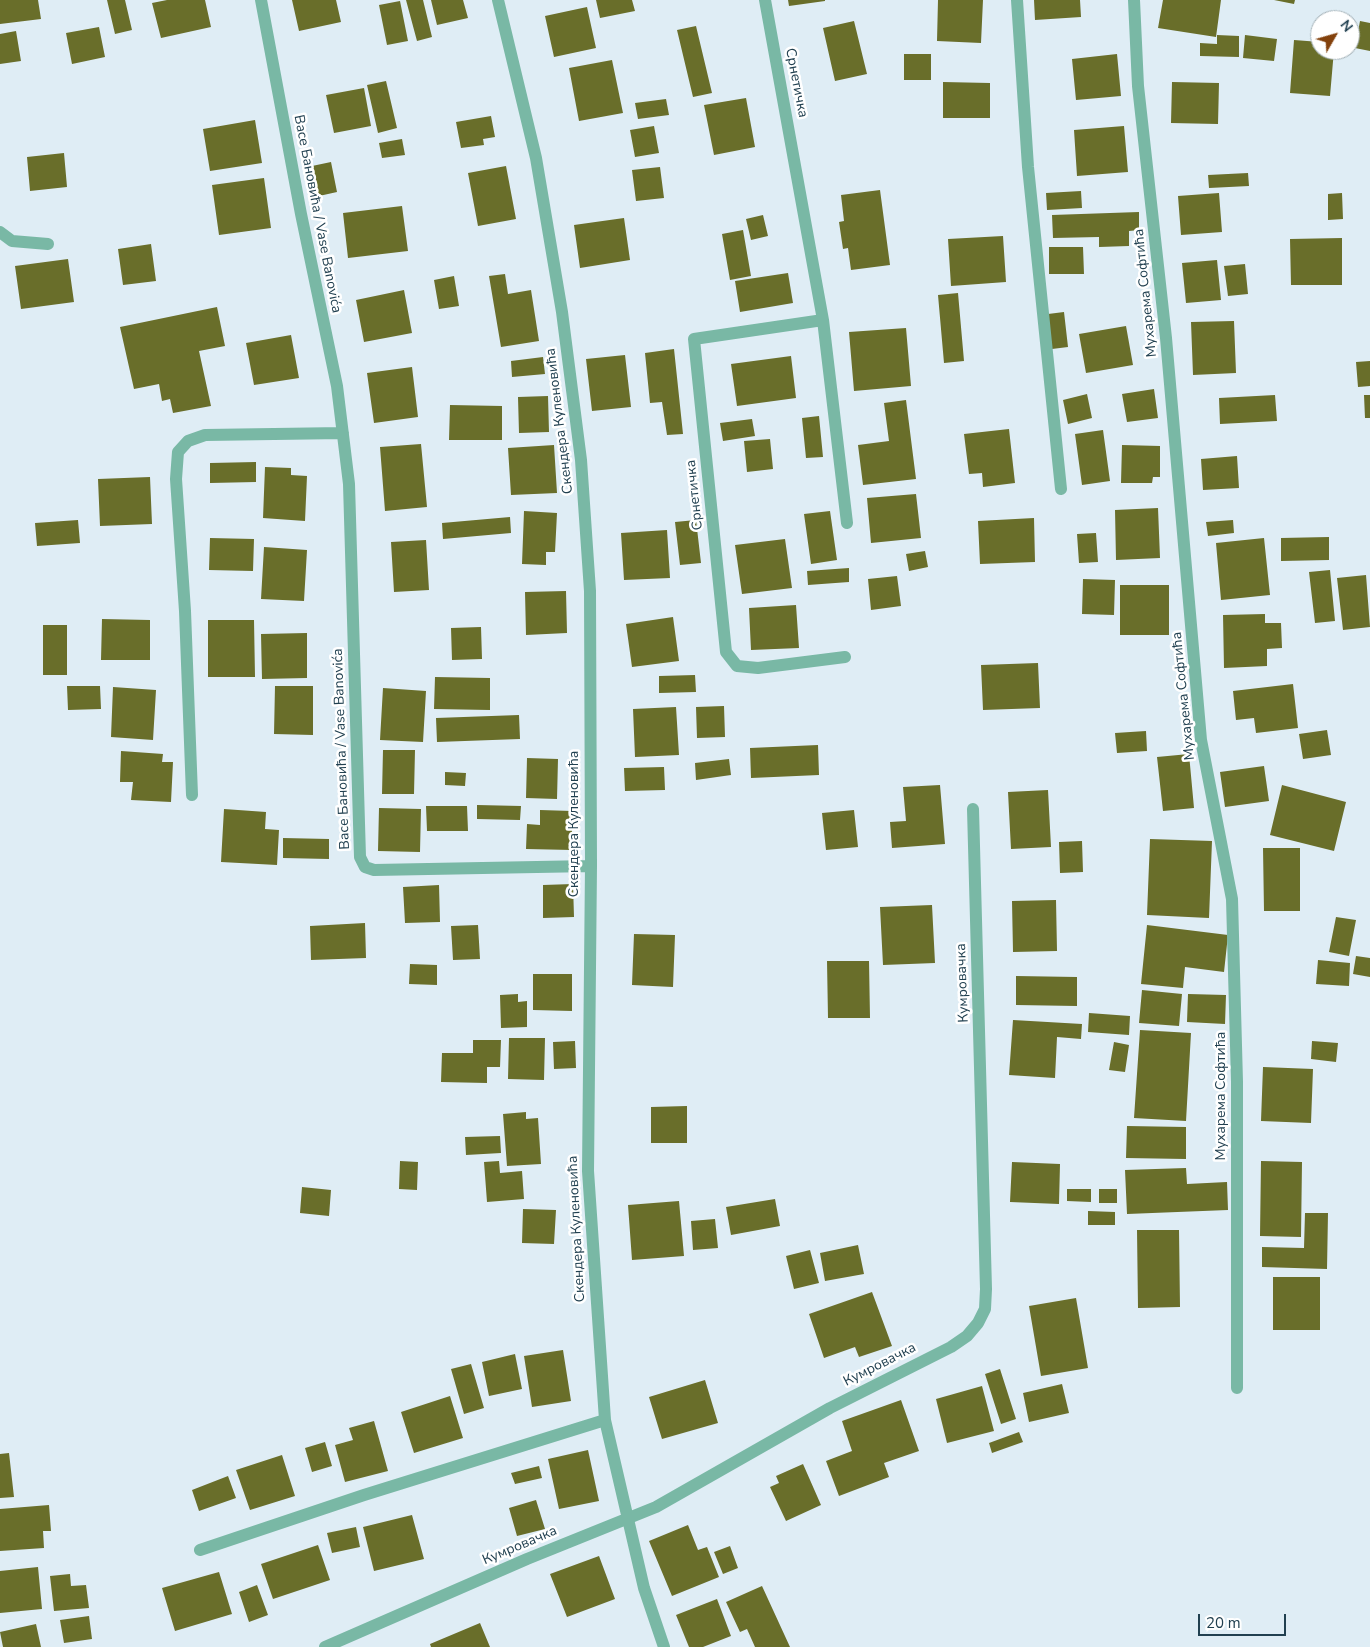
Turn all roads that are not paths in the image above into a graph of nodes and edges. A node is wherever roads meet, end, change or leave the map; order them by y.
1 (261, 0) edge
2 (498, 0) edge
3 (765, 0) edge
4 (1017, 0) edge
5 (1134, 0) edge
6 (0, 232) edge
7 (48, 244) dead end
8 (824, 320) junction
9 (343, 433) junction
10 (1061, 489) dead end
11 (847, 522) dead end
12 (845, 657) dead end
13 (192, 795) dead end
14 (973, 809) dead end
15 (591, 866) junction
16 (1237, 1388) dead end
17 (605, 1420) junction
18 (626, 1518) junction
19 (200, 1550) dead end
20 (325, 1647) edge
21 (664, 1647) edge

1 - 9 street, Васе Бановића / Vase Banovića
2 - 15 street, Скендера Куленовића
3 - 8 street, Срнетичка
4 - 10 street
5 - 16 street, Мухарема Софтића
6 - 7 street
8 - 11 street, Срнетичка
8 - 12 street, Срнетичка
9 - 13 street
9 - 15 street, Васе Бановића / Vase Banovića
14 - 18 street, Кумровачка
15 - 17 street, Скендера Куленовића
17 - 18 street, Скендера Куленовића
17 - 19 street
18 - 20 street, Кумровачка
18 - 21 street, Скендера Куленовића

